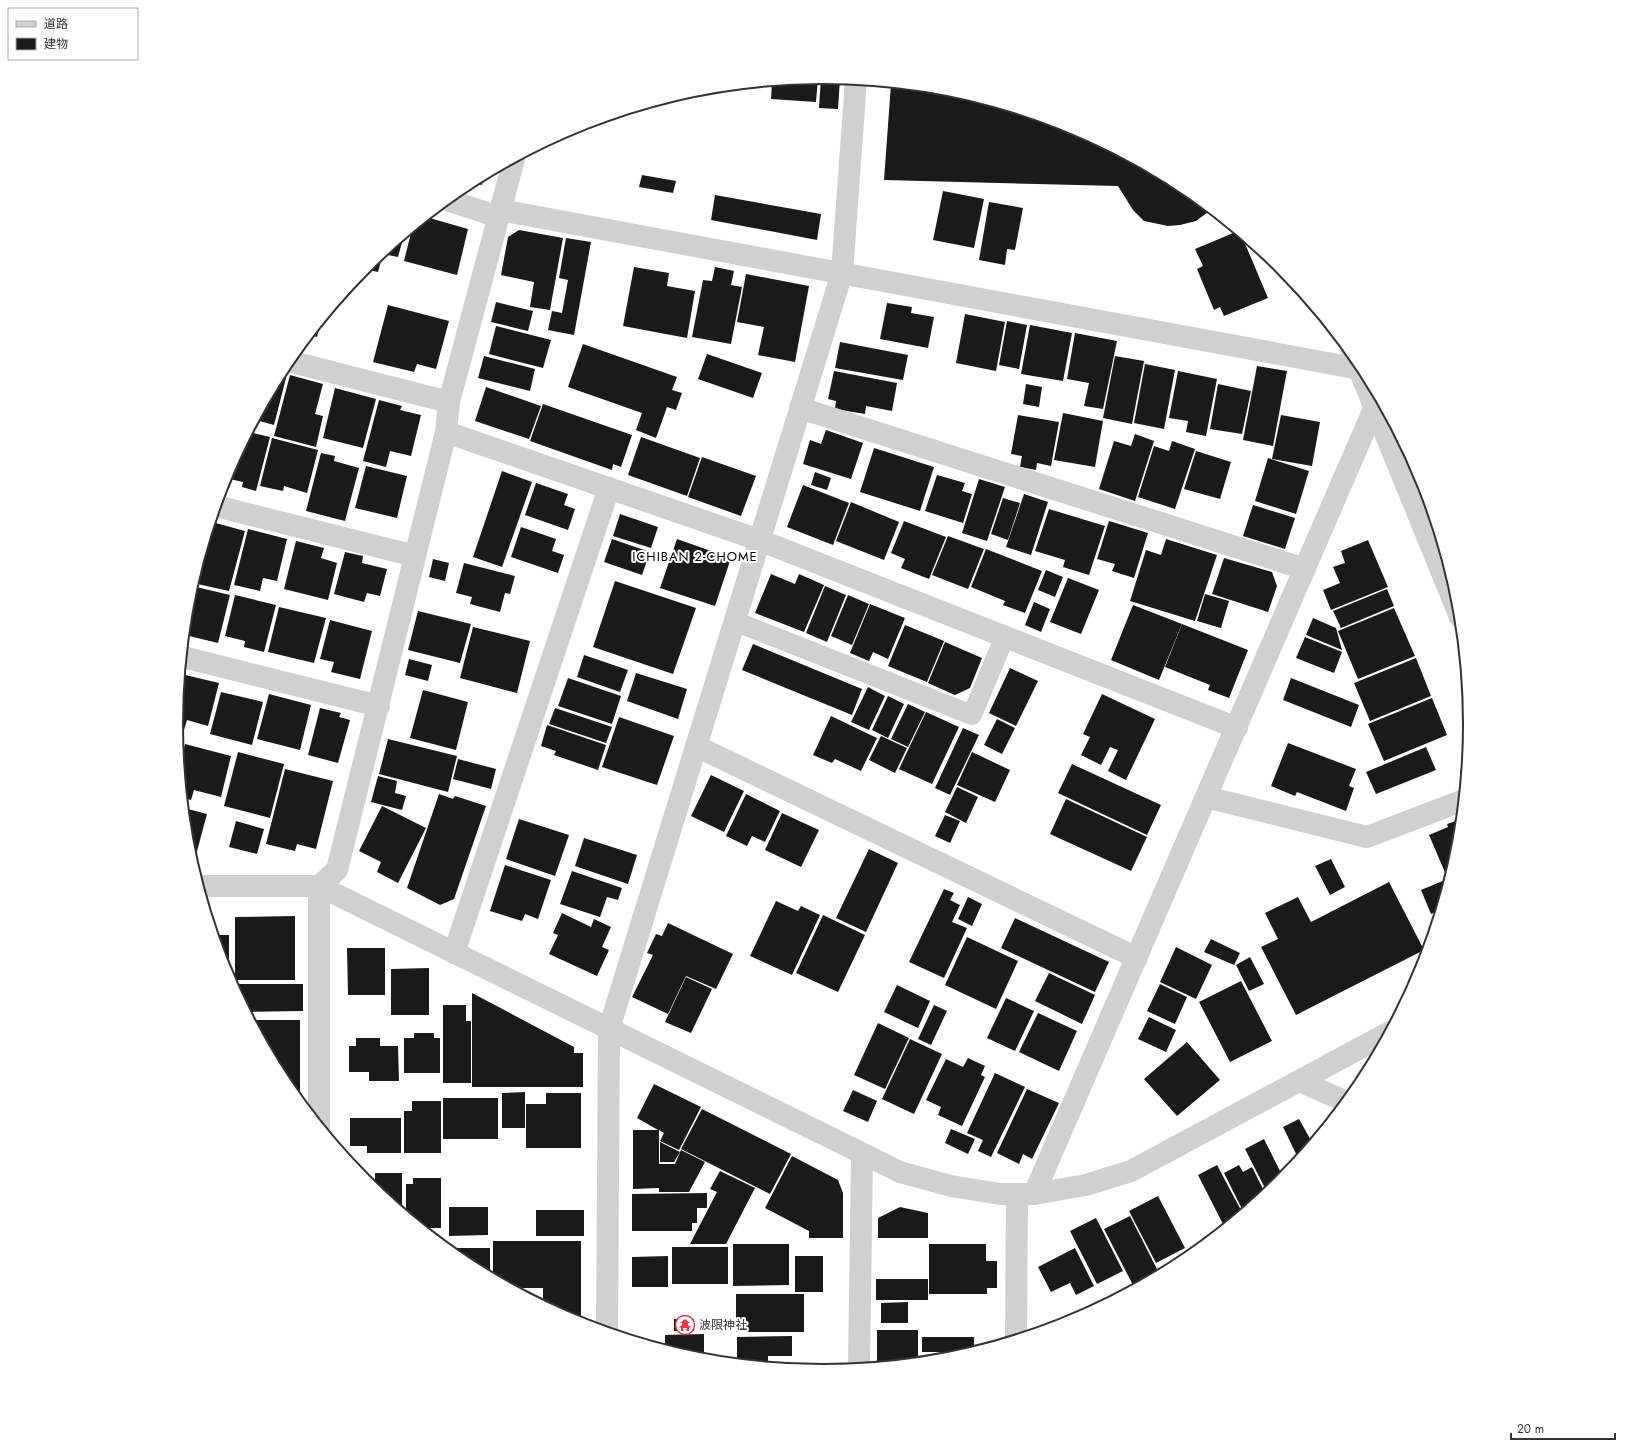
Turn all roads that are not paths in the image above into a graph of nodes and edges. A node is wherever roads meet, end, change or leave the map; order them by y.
1 (856, 85) edge
2 (512, 165) edge
3 (454, 202) edge
4 (500, 213) junction
5 (842, 273) junction
6 (1351, 362) edge
7 (295, 363) edge
8 (448, 402) junction
9 (1377, 402) edge
10 (1377, 403) edge
11 (800, 408) junction
12 (446, 432) junction
13 (609, 488) junction
14 (221, 507) edge
15 (759, 540) junction
16 (415, 556) junction
17 (1305, 569) junction
18 (1450, 590) edge
19 (734, 621) junction
20 (1005, 636) junction
21 (186, 658) edge
22 (379, 706) junction
23 (1237, 728) junction
24 (696, 746) junction
25 (1206, 797) junction
26 (1460, 802) edge
27 (204, 886) edge
28 (319, 886) junction
29 (454, 953) junction
30 (1137, 958) junction
31 (609, 1029) junction
32 (1383, 1036) edge
33 (1299, 1081) junction
34 (1342, 1100) edge
35 (319, 1119) edge
36 (862, 1154) junction
37 (1026, 1194) junction
38 (607, 1327) edge
39 (1016, 1335) edge
40 (859, 1364) edge

1 - 5 street
2 - 4 street
3 - 4 street
4 - 5 street
4 - 8 street
5 - 6 street
5 - 11 street
7 - 8 street
8 - 12 street
9 - 17 street
10 - 18 street
11 - 15 street
11 - 17 street
12 - 13 street
12 - 16 street
13 - 15 street
13 - 29 street
14 - 16 street
15 - 19 street
15 - 20 street
16 - 22 street
17 - 23 street
19 - 20 lane
19 - 24 street
20 - 23 street
21 - 22 street
22 - 28 street
23 - 25 street
24 - 30 street
24 - 31 street
25 - 26 street
25 - 30 street
27 - 28 street
28 - 29 street
28 - 35 street
29 - 31 street
30 - 37 street
31 - 36 street
31 - 38 street
32 - 33 street
33 - 34 street
33 - 37 street
36 - 37 street
36 - 40 street
37 - 39 street

